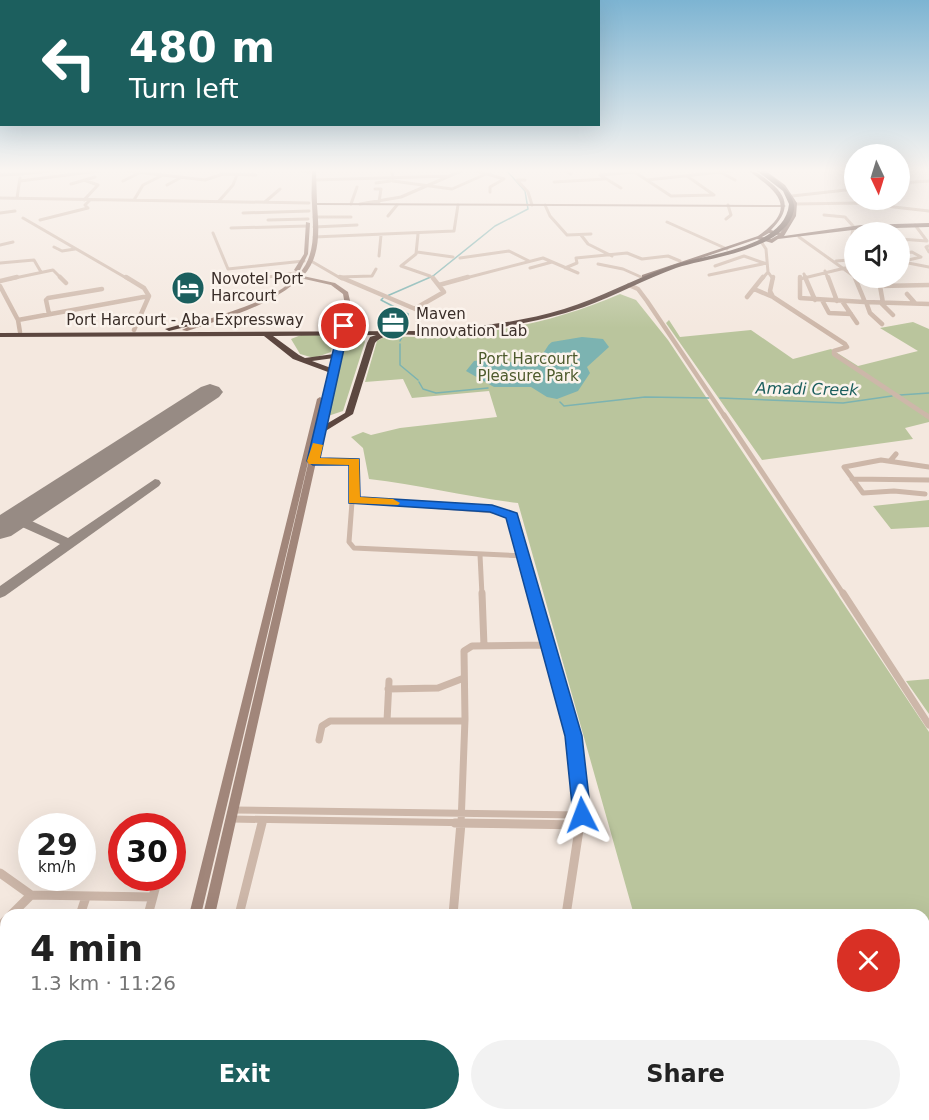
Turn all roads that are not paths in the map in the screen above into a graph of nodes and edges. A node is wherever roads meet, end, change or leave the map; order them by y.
1 (32, 223) edge
2 (457, 223) edge
3 (558, 223) edge
4 (670, 223) edge
5 (776, 223) edge
6 (785, 223) edge
7 (789, 223) edge
8 (929, 224) edge
9 (357, 225) dead end
10 (910, 225) edge
11 (915, 225) junction
12 (311, 226) junction
13 (910, 226) edge
14 (231, 228) dead end
15 (786, 228) junction
16 (768, 231) junction
17 (844, 231) edge
18 (213, 233) dead end
19 (418, 234) junction
20 (591, 234) dead end
21 (381, 235) junction
22 (581, 235) junction
23 (781, 235) junction
24 (798, 236) junction
25 (314, 237) junction
26 (762, 240) junction
27 (910, 240) edge
28 (13, 242) dead end
29 (928, 243) edge
30 (0, 244) edge
31 (753, 246) junction
32 (54, 247) dead end
33 (75, 249) junction
34 (727, 249) junction
35 (766, 249) junction
36 (65, 251) junction
37 (417, 252) junction
38 (910, 252) edge
39 (929, 252) edge
40 (379, 256) dead end
41 (612, 256) junction
42 (70, 257) dead end
43 (453, 257) dead end
44 (460, 258) dead end
45 (844, 260) edge
46 (910, 260) edge
47 (304, 261) junction
48 (311, 261) junction
49 (530, 261) junction
50 (835, 261) junction
51 (553, 262) junction
52 (0, 263) edge
53 (681, 263) junction
54 (766, 263) junction
55 (598, 264) dead end
56 (910, 264) edge
57 (715, 266) dead end
58 (566, 267) junction
59 (844, 267) edge
60 (530, 268) dead end
61 (844, 268) edge
62 (376, 269) dead end
63 (929, 269) edge
64 (825, 271) junction
65 (41, 272) junction
66 (768, 272) junction
67 (578, 273) dead end
68 (804, 274) junction
69 (709, 275) dead end
70 (295, 276) junction
71 (642, 276) junction
72 (653, 276) junction
73 (338, 277) junction
74 (0, 281) edge
75 (231, 282) dead end
76 (66, 283) dead end
77 (439, 285) junction
78 (629, 285) junction
79 (929, 285) edge
80 (0, 286) edge
81 (859, 288) edge
82 (754, 289) junction
83 (102, 290) dead end
84 (3, 294) edge
85 (907, 294) dead end
86 (149, 296) junction
87 (747, 297) dead end
88 (773, 297) junction
89 (815, 300) junction
90 (822, 300) junction
91 (840, 301) junction
92 (865, 302) junction
93 (882, 303) junction
94 (915, 303) junction
95 (929, 304) edge
96 (416, 308) junction
97 (49, 314) junction
98 (427, 314) dead end
99 (851, 314) junction
100 (893, 315) dead end
101 (18, 320) junction
102 (207, 320) junction
103 (857, 323) dead end
104 (882, 324) dead end
105 (134, 330) junction
106 (164, 330) junction
107 (182, 330) junction
108 (209, 330) junction
109 (20, 332) junction
110 (264, 333) junction
111 (351, 333) junction
112 (394, 333) junction
113 (0, 334) edge
114 (301, 334) junction
115 (338, 339) junction
116 (331, 356) junction
117 (328, 370) junction
118 (322, 417) junction
119 (929, 417) edge
120 (319, 432) junction
121 (896, 454) dead end
122 (890, 460) junction
123 (313, 461) junction
124 (929, 467) edge
125 (891, 478) junction
126 (852, 479) junction
127 (929, 480) edge
128 (894, 491) junction
129 (925, 494) dead end
130 (353, 500) junction
131 (480, 555) junction
132 (525, 556) junction
133 (549, 645) junction
134 (484, 646) junction
135 (464, 678) junction
136 (387, 721) junction
137 (465, 721) junction
138 (929, 725) edge
139 (319, 740) dead end
140 (231, 814) junction
141 (582, 815) junction
142 (461, 818) junction
143 (263, 820) junction
144 (581, 825) junction
145 (0, 873) edge
146 (155, 891) edge
147 (31, 895) junction
148 (86, 897) junction
149 (153, 897) junction
150 (17, 909) edge
151 (82, 909) edge
152 (150, 909) edge
153 (196, 909) edge
154 (209, 909) edge
155 (241, 909) edge
156 (453, 909) edge
157 (567, 909) edge

1 - 33 street
2 - 19 street
3 - 22 street
4 - 34 street
5 - 16 main road
6 - 53 highway
7 - 15 main road
8 - 11 main road
8 - 13 main road
9 - 12 street
10 - 11 main road
11 - 29 street
12 - 14 street
12 - 25 main road
12 - 47 main road
15 - 23 main road
15 - 24 main road
16 - 23 main road
16 - 26 main road
17 - 24 main road
18 - 47 street
19 - 21 street
19 - 37 street
20 - 22 street
21 - 25 street
21 - 40 street
22 - 41 street
23 - 24 main road
23 - 26 main road
24 - 50 street
25 - 48 main road
26 - 31 main road
26 - 34 main road
26 - 35 street
27 - 29 street
28 - 30 street
29 - 39 street
31 - 35 street
31 - 72 main road
32 - 36 street
33 - 36 street
33 - 86 street
34 - 53 main road
35 - 54 street
36 - 42 street
37 - 43 street
37 - 77 street
38 - 46 street
41 - 53 street
41 - 58 street
44 - 49 street
45 - 50 street
47 - 70 main road
48 - 70 main road
48 - 73 street
49 - 51 street
49 - 77 street
50 - 59 street
51 - 58 street
51 - 60 street
52 - 65 street
53 - 71 highway, Port Harcourt - Aba Expressway
53 - 72 highway, Port Harcourt - Aba Expressway
54 - 57 street
54 - 66 street
54 - 69 street
55 - 71 street
56 - 63 street
58 - 67 street
61 - 64 street
62 - 73 street
64 - 68 street
64 - 91 street
65 - 74 street
65 - 76 street
66 - 82 street
66 - 88 street
68 - 89 street
68 - 89 street
70 - 75 street
70 - 102 main road
70 - 115 main road
71 - 108 highway, Port Harcourt - Aba Expressway
72 - 78 highway, Port Harcourt - Aba Expressway
73 - 96 street
77 - 96 street
78 - 112 highway, Port Harcourt - Aba Expressway
78 - 138 street
79 - 93 street
80 - 84 street
81 - 92 street
82 - 87 street
82 - 88 street
83 - 97 street
84 - 101 street
85 - 94 street
86 - 97 street
86 - 105 street
88 - 119 street
89 - 90 street
90 - 91 street
90 - 99 street
91 - 92 street
91 - 99 street
92 - 93 street
92 - 104 street
93 - 94 street
93 - 100 street
94 - 95 street
96 - 98 street
97 - 101 street
99 - 103 street
101 - 109 street
102 - 106 highway
102 - 107 main road
102 - 108 highway
105 - 106 highway, Port Harcourt - Aba Expressway
105 - 109 highway, Port Harcourt - Aba Expressway
106 - 107 highway, Port Harcourt - Aba Expressway
107 - 108 highway, Port Harcourt - Aba Expressway
109 - 113 highway, Port Harcourt - Aba Expressway
110 - 113 highway, Port Harcourt - Aba Expressway
110 - 114 highway, Port Harcourt - Aba Expressway
110 - 117 highway
111 - 112 highway, Port Harcourt - Aba Expressway
111 - 114 highway, Port Harcourt - Aba Expressway
111 - 118 highway
112 - 120 highway
114 - 116 highway
115 - 116 main road
115 - 118 main road
116 - 117 main road
117 - 153 main road
118 - 120 main road
120 - 123 main road
121 - 122 street
122 - 124 street
122 - 126 street
123 - 130 street
123 - 140 main road
125 - 126 street
125 - 127 street
125 - 128 street
126 - 128 street
128 - 129 street
130 - 131 street
130 - 132 street
131 - 132 street
131 - 134 street
132 - 133 street
133 - 134 street
133 - 141 street
134 - 135 street
135 - 136 street
135 - 137 street
136 - 137 street
136 - 139 street
137 - 142 street
140 - 142 street
140 - 143 street
140 - 154 main road
141 - 142 street
141 - 144 street
142 - 143 street
142 - 144 street
142 - 156 street
143 - 155 street
144 - 157 street
145 - 147 street
146 - 149 street
147 - 148 street
147 - 150 street
148 - 149 street
148 - 151 street
149 - 152 street

